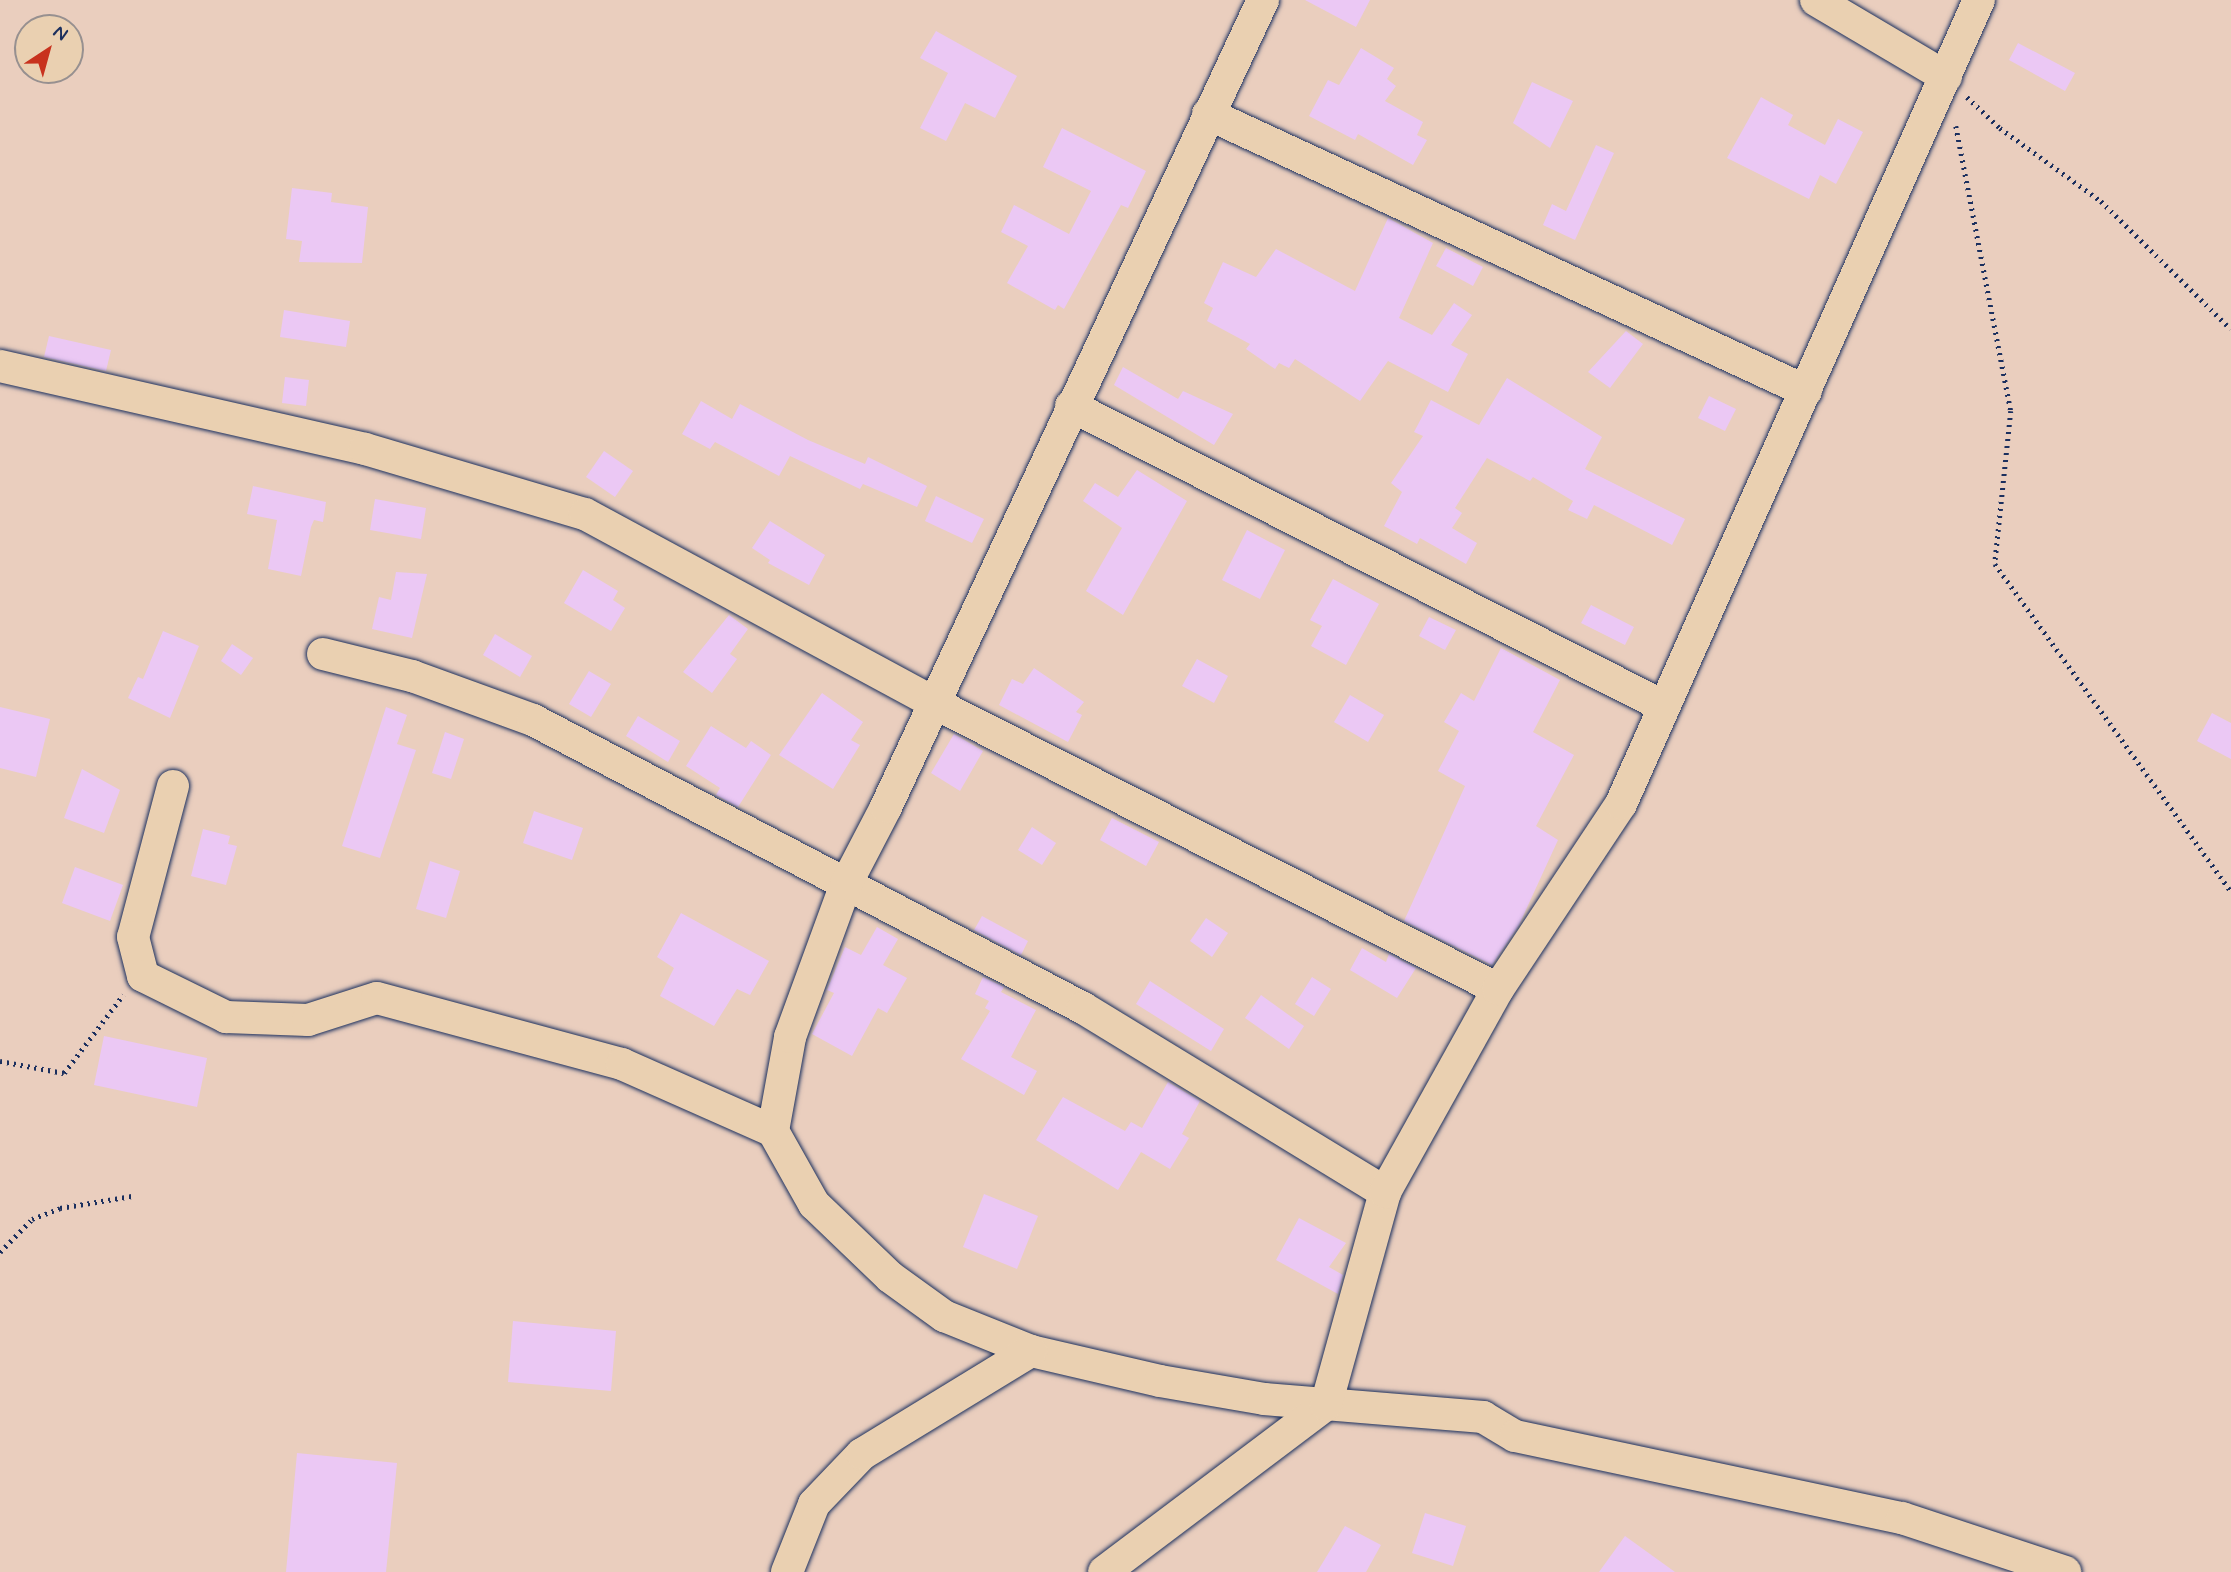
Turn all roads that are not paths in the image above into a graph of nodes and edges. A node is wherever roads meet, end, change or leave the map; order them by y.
1 (1263, 0) edge
2 (1816, 0) edge
3 (1979, 0) edge
4 (1946, 77) junction
5 (1208, 114) junction
6 (0, 366) edge
7 (1805, 391) junction
8 (1071, 406) junction
9 (323, 654) dead end
10 (934, 703) junction
11 (1663, 706) junction
12 (173, 786) dead end
13 (846, 884) junction
14 (1498, 989) junction
15 (773, 1131) junction
16 (1385, 1192) junction
17 (1031, 1351) junction
18 (1326, 1405) junction
19 (787, 1572) edge
20 (1104, 1572) edge
21 (2065, 1572) edge

1 - 5 street
2 - 4 street
3 - 4 street
4 - 7 street
5 - 7 street
5 - 8 street
6 - 10 street
7 - 11 street
8 - 10 street
8 - 11 street
9 - 13 street
10 - 13 street
10 - 14 street
11 - 14 street
12 - 15 street
13 - 15 street
13 - 16 street
14 - 16 street
15 - 17 street
16 - 18 street
17 - 18 street
17 - 19 street
18 - 20 street
18 - 21 street

